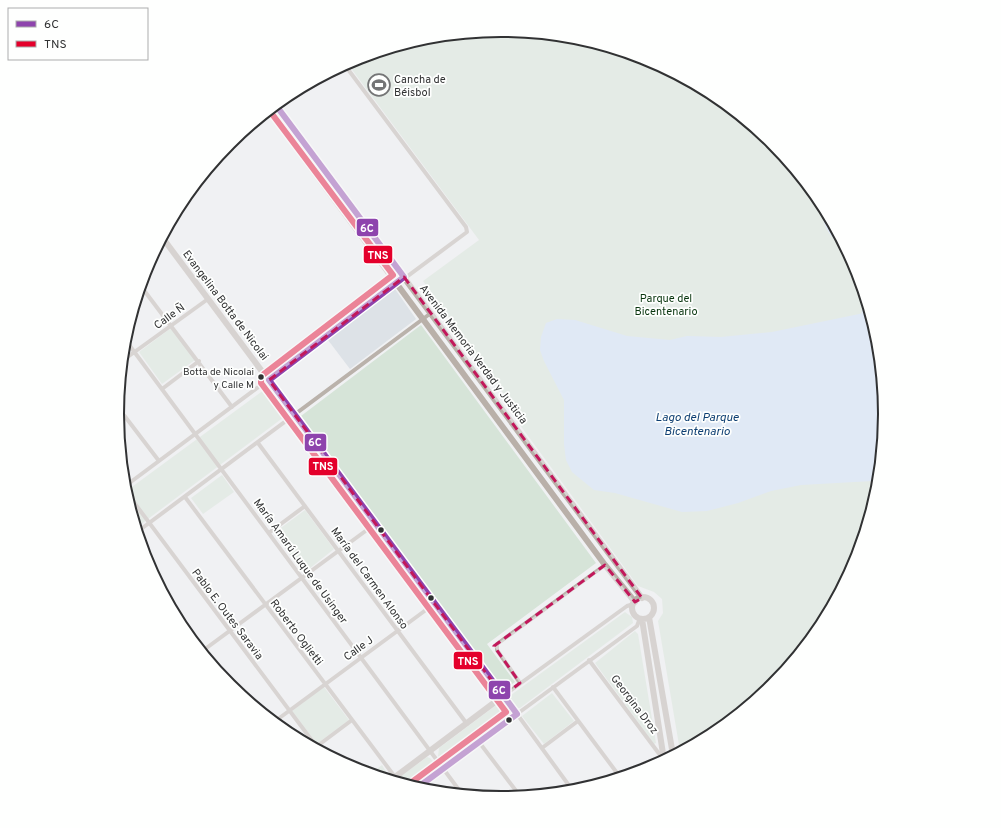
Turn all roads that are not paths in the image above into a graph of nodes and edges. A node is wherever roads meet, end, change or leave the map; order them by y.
1 (348, 70) edge
2 (279, 109) edge
3 (271, 115) edge
4 (165, 241) edge
5 (404, 277) junction
6 (396, 284) junction
7 (145, 290) edge
8 (208, 298) junction
9 (431, 312) junction
10 (422, 319) junction
11 (171, 325) junction
12 (130, 346) edge
13 (134, 352) junction
14 (128, 356) edge
15 (199, 361) junction
16 (269, 380) junction
17 (162, 389) junction
18 (232, 407) junction
19 (124, 415) edge
20 (296, 415) junction
21 (195, 434) junction
22 (258, 443) junction
23 (159, 461) junction
24 (222, 469) junction
25 (130, 483) edge
26 (185, 497) junction
27 (134, 502) edge
28 (306, 506) junction
29 (149, 523) junction
30 (375, 524) junction
31 (142, 528) edge
32 (270, 532) junction
33 (339, 551) junction
34 (605, 565) junction
35 (302, 578) junction
36 (642, 598) junction
37 (634, 603) junction
38 (434, 604) junction
39 (266, 605) junction
40 (649, 617) junction
41 (641, 619) junction
42 (230, 631) junction
43 (397, 631) junction
44 (206, 649) edge
45 (361, 658) junction
46 (589, 660) junction
47 (520, 683) junction
48 (325, 684) junction
49 (553, 687) junction
50 (503, 696) junction
51 (289, 711) junction
52 (517, 714) junction
53 (279, 718) edge
54 (352, 720) junction
55 (578, 722) junction
56 (467, 724) junction
57 (311, 740) edge
58 (479, 742) junction
59 (321, 745) edge
60 (542, 748) junction
61 (672, 749) edge
62 (430, 751) junction
63 (662, 754) edge
64 (660, 755) edge
65 (443, 768) junction
66 (617, 773) edge
67 (390, 774) edge
68 (397, 776) edge
69 (423, 783) edge
70 (569, 785) edge
71 (458, 789) edge
72 (516, 790) edge

1 - 5 street
2 - 5 street, Avenida Memoria Verdad y Justicia
3 - 6 street, Avenida Memoria Verdad y Justicia
4 - 8 street, Evangelina Botta de Nicolai
5 - 6 street
5 - 9 street, Avenida Memoria Verdad y Justicia
6 - 10 street, Avenida Memoria Verdad y Justicia
6 - 16 street
7 - 11 street
8 - 11 street, Calle Ñ
8 - 16 street, Evangelina Botta de Nicolai
9 - 10 street
9 - 36 street, Avenida Memoria Verdad y Justicia
10 - 20 street
10 - 34 street, Avenida Memoria Verdad y Justicia
11 - 13 street, Calle Ñ
11 - 15 street
12 - 13 street, María Amarú Luque de Usinger
13 - 14 street, Calle Ñ
13 - 17 street, María Amarú Luque de Usinger
15 - 17 street
15 - 18 street
16 - 18 street
16 - 20 street, Evangelina Botta de Nicolai
17 - 21 street, María Amarú Luque de Usinger
18 - 21 street
19 - 23 street
20 - 22 street
20 - 30 street, Evangelina Botta de Nicolai
21 - 23 street
21 - 24 street, María Amarú Luque de Usinger
22 - 24 street
22 - 28 street, María del Carmen Alonso
23 - 25 street
24 - 26 street
24 - 32 street, María Amarú Luque de Usinger
26 - 29 street
26 - 39 street, Roberto Oglietti
27 - 29 street, Pablo E. Outes Saravia
28 - 32 street
28 - 33 street, María del Carmen Alonso
29 - 31 street
29 - 42 street, Pablo E. Outes Saravia
30 - 33 street
30 - 38 street, Evangelina Botta de Nicolai
32 - 35 street, María Amarú Luque de Usinger
33 - 35 street
33 - 43 street, María del Carmen Alonso
34 - 37 street, Avenida Memoria Verdad y Justicia
34 - 47 street
35 - 39 street
35 - 45 street, María Amarú Luque de Usinger
36 - 37 street
36 - 40 street, Avenida Memoria Verdad y Justicia
37 - 41 street, Avenida Memoria Verdad y Justicia
37 - 47 street
38 - 43 street, Calle J
38 - 50 street, Evangelina Botta de Nicolai
39 - 42 street
39 - 48 street, Roberto Oglietti
40 - 41 street
40 - 61 street, Avenida Memoria Verdad y Justicia
41 - 46 street
41 - 63 street, Avenida Memoria Verdad y Justicia
42 - 44 street
42 - 51 street, Pablo E. Outes Saravia
43 - 45 street, Calle J
43 - 56 street, María del Carmen Alonso
45 - 48 street, Calle J
45 - 62 street, María Amarú Luque de Usinger
46 - 49 street
46 - 64 street, Georgina Droz
47 - 50 street
48 - 51 street, Calle J
48 - 54 street, Roberto Oglietti
49 - 52 street
49 - 55 street
50 - 52 street, Evangelina Botta de Nicolai
50 - 56 street
51 - 53 street, Calle J
51 - 57 street, Pablo E. Outes Saravia
52 - 58 street
52 - 60 street, Evangelina Botta de Nicolai
54 - 59 street
54 - 67 street, Roberto Oglietti
55 - 60 street
55 - 66 street
56 - 62 street
58 - 65 street
58 - 72 street
60 - 70 street, Evangelina Botta de Nicolai
62 - 65 street, María Amarú Luque de Usinger
62 - 68 street
65 - 69 street
65 - 71 street, María Amarú Luque de Usinger

